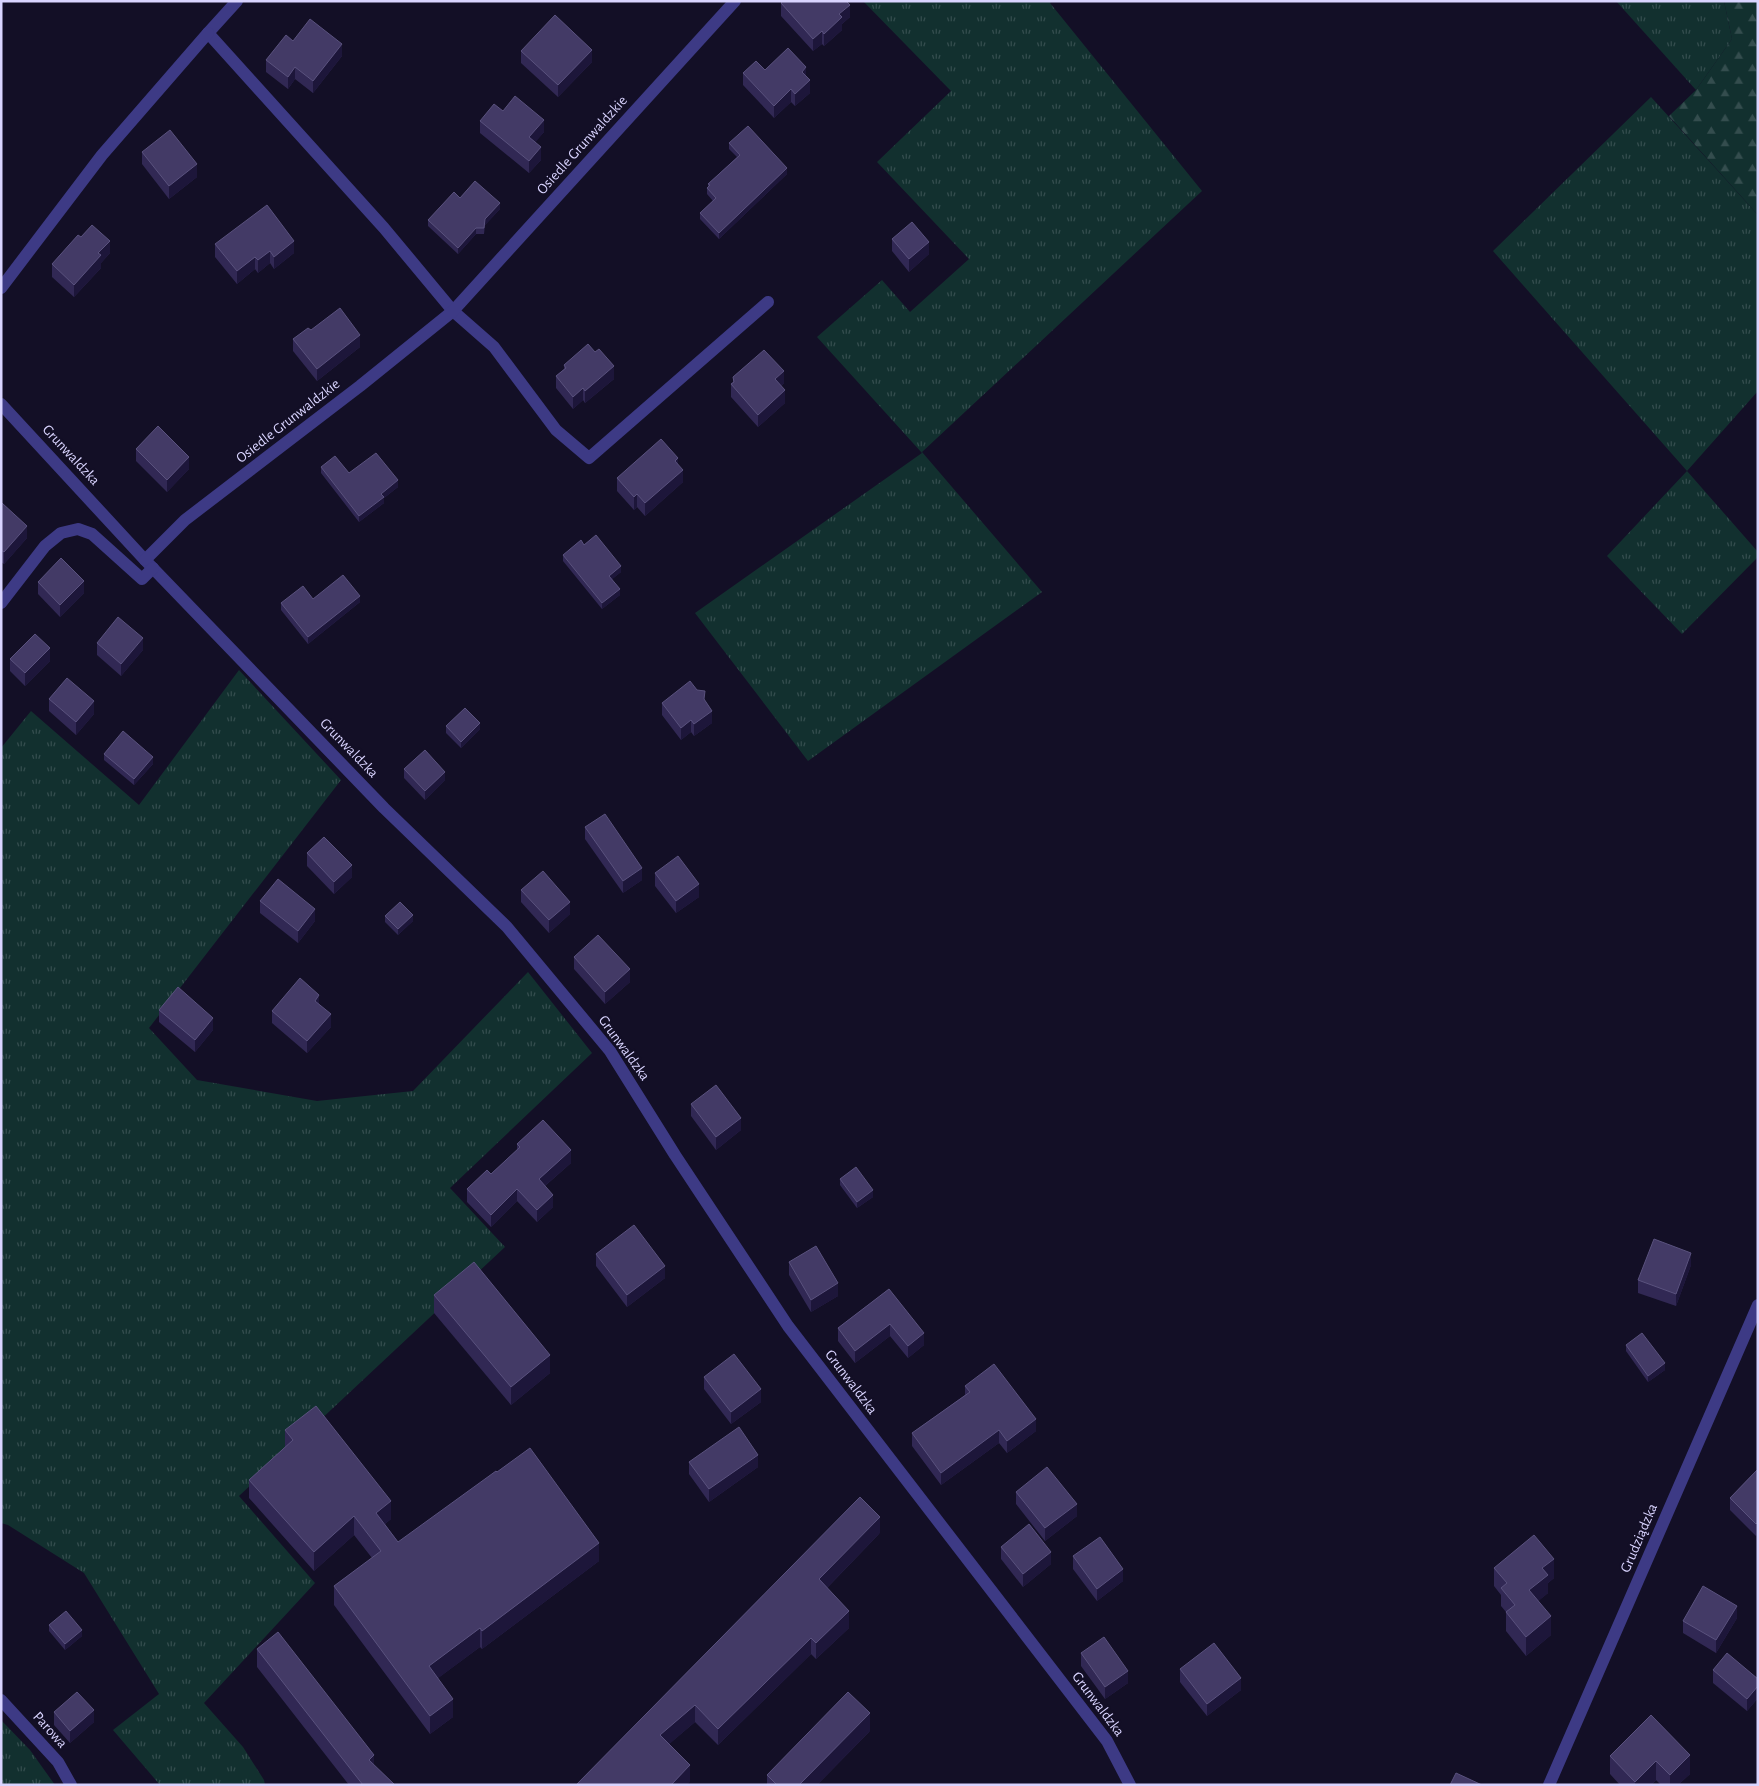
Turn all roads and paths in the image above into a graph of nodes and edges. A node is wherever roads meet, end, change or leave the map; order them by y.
1 (237, 1) edge
2 (736, 1) edge
3 (208, 33) junction
4 (1, 288) edge
5 (768, 302) dead end
6 (454, 311) junction
7 (1, 404) edge
8 (149, 564) junction
9 (1, 603) edge
10 (1758, 1305) edge
11 (1, 1700) edge
12 (70, 1785) edge
13 (1130, 1785) edge
14 (1549, 1785) edge

1 - 3 street
2 - 6 street, Osiedle Grunwaldzkie
3 - 4 street
3 - 6 street
5 - 6 street
6 - 8 street, Osiedle Grunwaldzkie
7 - 8 street, Grunwaldzka
8 - 9 street
8 - 13 street, Grunwaldzka
10 - 14 street, Grudziądzka
11 - 12 street, Parowa

